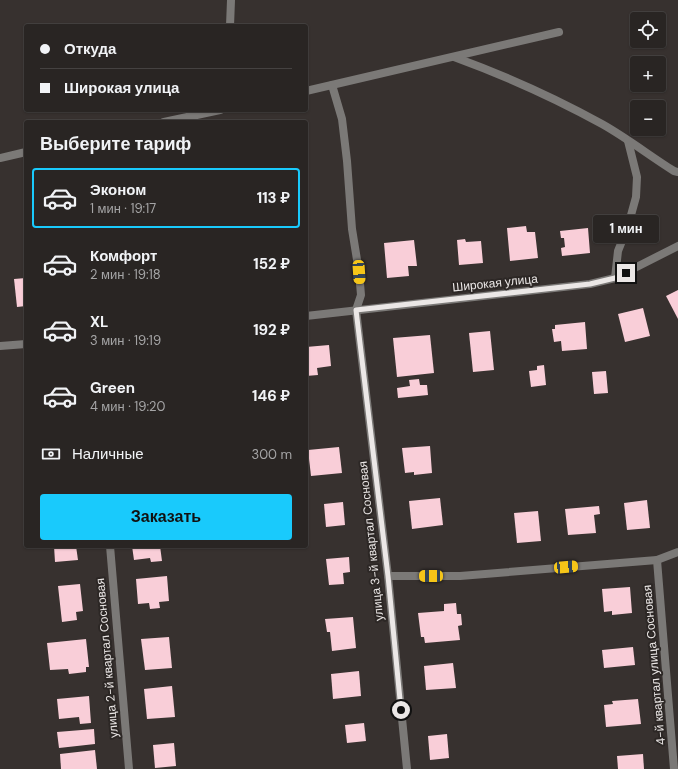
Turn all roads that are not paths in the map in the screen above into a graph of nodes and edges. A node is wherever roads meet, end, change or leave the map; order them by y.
1 (230, 0) edge
2 (230, 24) edge
3 (559, 32) dead end
4 (453, 57) junction
5 (332, 85) junction
6 (308, 91) edge
7 (211, 112) edge
8 (173, 120) edge
9 (628, 141) junction
10 (24, 152) edge
11 (0, 158) edge
12 (678, 172) edge
13 (678, 246) edge
14 (615, 278) junction
15 (356, 310) junction
16 (308, 316) edge
17 (24, 344) edge
18 (0, 346) edge
19 (110, 548) edge
20 (678, 552) edge
21 (657, 560) junction
22 (388, 576) junction
23 (129, 769) edge
24 (407, 769) edge
25 (674, 769) edge

1 - 2 street
3 - 4 street
4 - 5 street
4 - 9 street
5 - 6 street
5 - 15 street
7 - 8 street
9 - 12 street
9 - 14 street
10 - 11 street
13 - 14 street, Широкая улица
14 - 15 street, Широкая улица
15 - 16 street, Широкая улица
15 - 22 street, улица 3-й квартал Сосновая
17 - 18 street
19 - 23 street, улица 2-й квартал Сосновая
20 - 21 street
21 - 22 street
21 - 25 street, 4-й квартал улица Сосновая
22 - 24 street, улица 3-й квартал Сосновая

